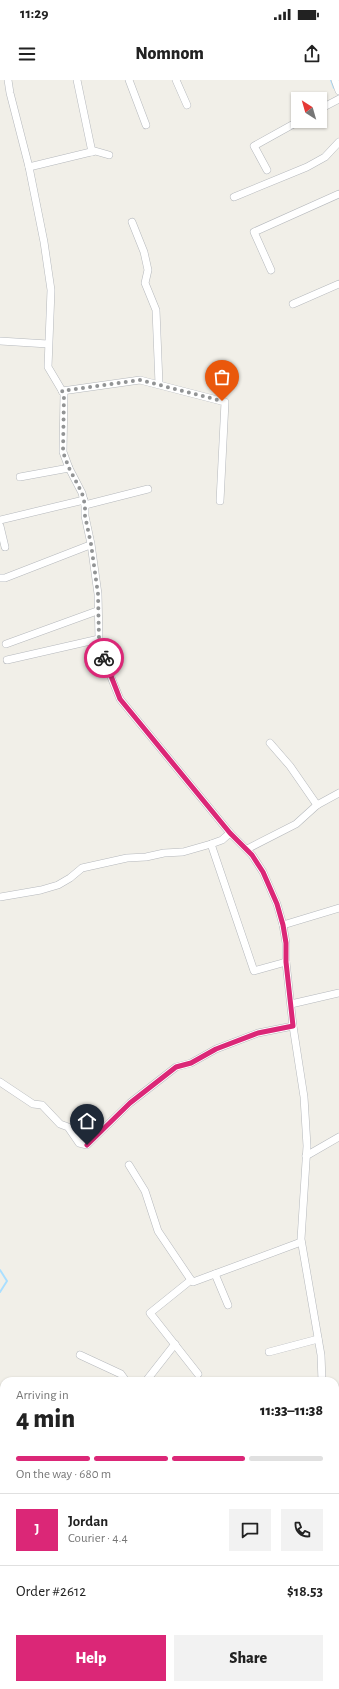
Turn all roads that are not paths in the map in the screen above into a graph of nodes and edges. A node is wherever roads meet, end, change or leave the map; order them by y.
1 (8, 80) edge
2 (77, 80) edge
3 (129, 80) edge
4 (176, 80) edge
5 (335, 80) edge
6 (339, 91) edge
7 (339, 99) edge
8 (187, 105) dead end
9 (327, 105) edge
10 (146, 125) dead end
11 (291, 125) edge
12 (339, 142) edge
13 (92, 152) junction
14 (109, 155) dead end
15 (30, 167) junction
16 (267, 170) dead end
17 (339, 194) edge
18 (234, 197) dead end
19 (132, 222) dead end
20 (271, 270) dead end
21 (339, 284) edge
22 (293, 304) dead end
23 (0, 341) edge
24 (48, 344) junction
25 (159, 384) junction
26 (62, 391) junction
27 (69, 468) junction
28 (20, 477) dead end
29 (148, 489) dead end
30 (220, 501) dead end
31 (84, 502) junction
32 (0, 520) edge
33 (0, 526) edge
34 (90, 546) junction
35 (5, 547) dead end
36 (0, 578) edge
37 (98, 611) junction
38 (99, 639) junction
39 (6, 644) dead end
40 (7, 660) dead end
41 (270, 743) dead end
42 (339, 793) edge
43 (317, 805) junction
44 (230, 833) junction
45 (211, 844) junction
46 (247, 849) junction
47 (0, 897) edge
48 (339, 908) edge
49 (283, 925) junction
50 (286, 962) junction
51 (339, 993) edge
52 (291, 1004) junction
53 (293, 1026) junction
54 (0, 1082) edge
55 (339, 1137) edge
56 (306, 1156) junction
57 (129, 1165) dead end
58 (301, 1242) junction
59 (215, 1274) junction
60 (191, 1280) junction
61 (228, 1305) dead end
62 (318, 1339) junction
63 (175, 1344) junction
64 (269, 1352) dead end
65 (80, 1355) dead end
66 (198, 1374) dead end
67 (123, 1377) edge
68 (149, 1377) edge
69 (322, 1377) edge

1 - 15 street
2 - 13 street
3 - 10 street
4 - 8 street
5 - 6 street
7 - 9 street
11 - 16 street
12 - 18 street
13 - 14 street
13 - 15 street
15 - 24 street
17 - 20 street
19 - 25 street
21 - 22 street
23 - 24 street
24 - 26 street
25 - 26 street
25 - 30 street
26 - 27 street
27 - 28 street
27 - 31 street
29 - 31 street
31 - 32 street
31 - 34 street
33 - 35 street
34 - 36 street
34 - 37 street
37 - 38 street
37 - 39 street
38 - 40 street
38 - 44 street
41 - 43 street
42 - 43 street
43 - 46 street
44 - 45 street
44 - 46 street
45 - 47 street
45 - 50 street
46 - 49 street
48 - 49 street
49 - 50 street
50 - 52 street
51 - 52 street
52 - 53 street
53 - 54 street
53 - 56 street
55 - 56 street
56 - 58 street
57 - 60 street
58 - 59 street
58 - 62 street
59 - 60 street
59 - 61 street
60 - 63 street
62 - 64 street
62 - 69 street
63 - 66 street
63 - 68 street
65 - 67 street

